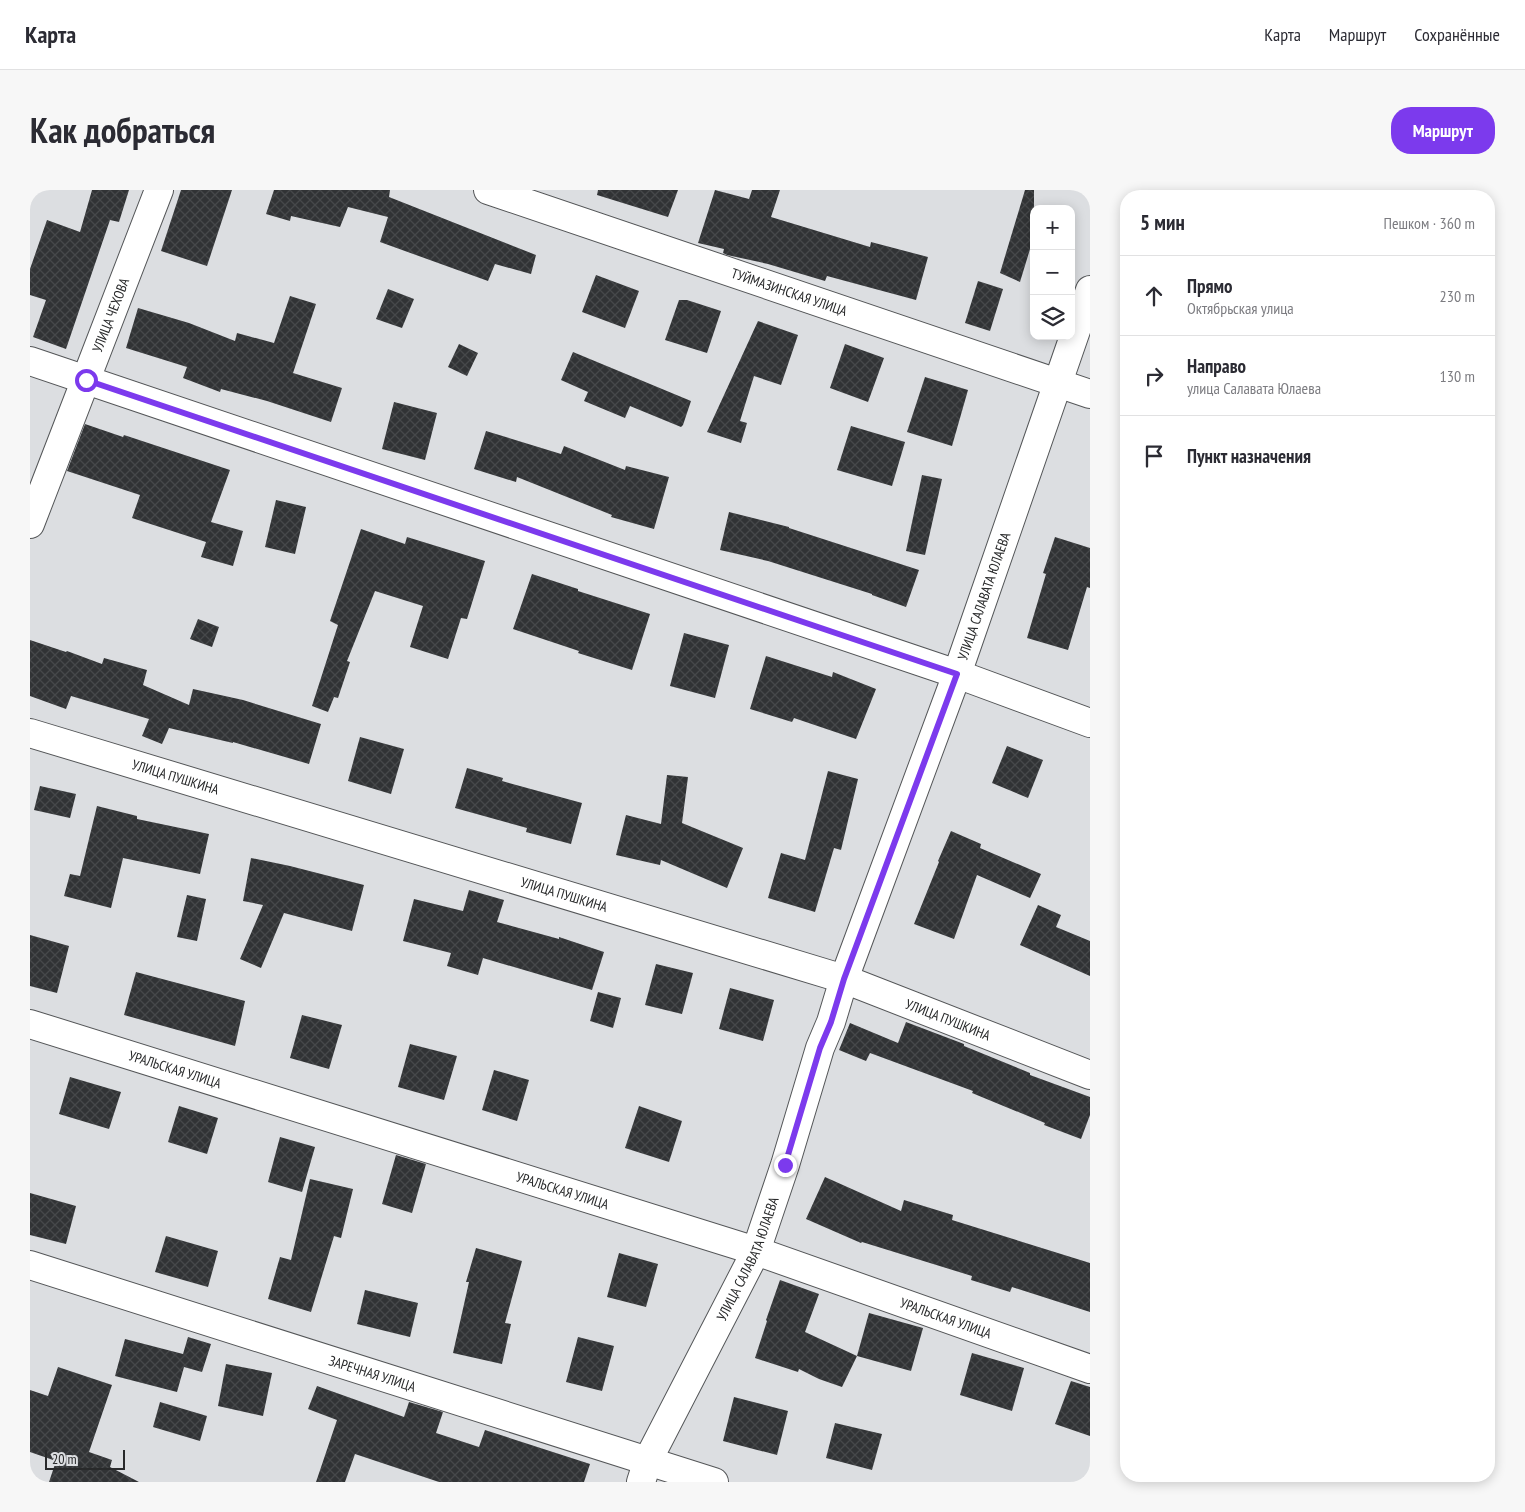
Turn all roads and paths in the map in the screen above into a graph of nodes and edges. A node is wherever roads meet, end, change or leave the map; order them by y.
1 (159, 190) edge
2 (488, 190) edge
3 (1090, 290) edge
4 (30, 361) edge
5 (86, 380) junction
6 (1057, 382) junction
7 (1090, 394) edge
8 (30, 524) edge
9 (957, 674) junction
10 (1090, 723) edge
11 (30, 733) edge
12 (844, 979) junction
13 (30, 1024) edge
14 (1090, 1075) edge
15 (756, 1251) junction
16 (30, 1264) edge
17 (1090, 1370) edge
18 (645, 1471) edge
19 (714, 1482) edge

1 - 5 street, УЛИЦА ЧЕХОВА
2 - 6 street, ТУЙМАЗИНСКАЯ УЛИЦА
3 - 6 street, УЛИЦА САЛАВАТА ЮЛАЕВА
4 - 5 street
5 - 8 street, УЛИЦА ЧЕХОВА
5 - 9 street
6 - 7 street, ТУЙМАЗИНСКАЯ УЛИЦА
6 - 9 street, УЛИЦА САЛАВАТА ЮЛАЕВА
9 - 10 street
9 - 12 street, УЛИЦА САЛАВАТА ЮЛАЕВА
11 - 12 street, УЛИЦА ПУШКИНА
12 - 14 street, УЛИЦА ПУШКИНА
12 - 15 street, УЛИЦА САЛАВАТА ЮЛАЕВА
13 - 15 street, УРАЛЬСКАЯ УЛИЦА
15 - 17 street, УРАЛЬСКАЯ УЛИЦА
15 - 18 street, УЛИЦА САЛАВАТА ЮЛАЕВА
16 - 18 street, ЗАРЕЧНАЯ УЛИЦА
18 - 19 street, ЗАРЕЧНАЯ УЛИЦА

